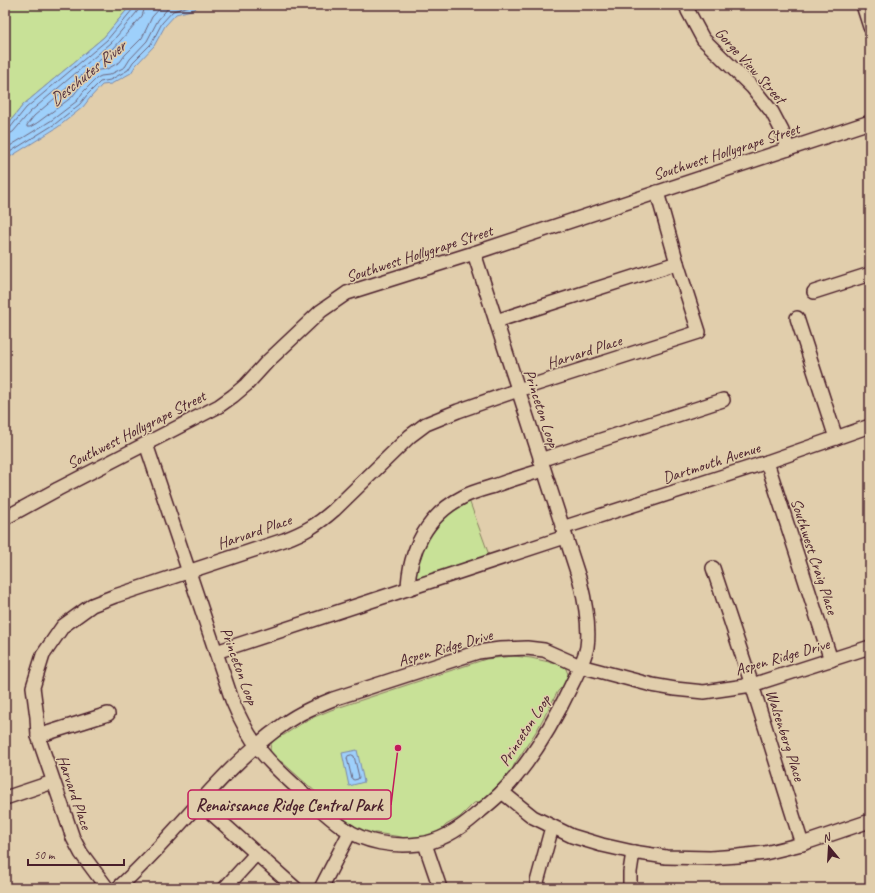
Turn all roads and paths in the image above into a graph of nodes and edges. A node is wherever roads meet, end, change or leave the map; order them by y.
1 (686, 5) edge
2 (866, 11) edge
3 (870, 27) edge
4 (870, 122) edge
5 (788, 149) junction
6 (657, 192) junction
7 (474, 253) junction
8 (677, 263) junction
9 (870, 274) edge
10 (814, 292) dead end
11 (797, 318) dead end
12 (496, 321) junction
13 (518, 390) junction
14 (723, 400) dead end
15 (870, 426) edge
16 (836, 438) junction
17 (146, 444) junction
18 (767, 462) junction
19 (542, 465) junction
20 (5, 518) edge
21 (564, 533) junction
22 (714, 568) dead end
23 (189, 571) junction
24 (408, 589) junction
25 (870, 647) edge
26 (216, 652) junction
27 (831, 660) junction
28 (580, 666) junction
29 (752, 686) junction
30 (108, 714) dead end
31 (38, 736) junction
32 (257, 746) junction
33 (53, 782) junction
34 (502, 792) junction
35 (5, 798) edge
36 (200, 802) junction
37 (870, 821) edge
38 (552, 827) junction
39 (350, 832) junction
40 (425, 844) junction
41 (802, 844) junction
42 (633, 852) junction
43 (256, 854) junction
44 (107, 888) edge
45 (118, 888) edge
46 (225, 888) edge
47 (295, 888) edge
48 (320, 888) edge
49 (440, 888) edge
50 (539, 888) edge
51 (630, 888) edge

1 - 5 street, Gorge View Street
2 - 3 street
4 - 5 street, Southwest Hollygrape Street
5 - 6 street, Southwest Hollygrape Street
6 - 7 street, Southwest Hollygrape Street
6 - 8 street
7 - 12 street, Princeton Loop
7 - 17 street, Southwest Hollygrape Street
8 - 12 street
8 - 13 street, Harvard Place
9 - 10 street
11 - 16 street
12 - 13 street, Princeton Loop
13 - 19 street, Princeton Loop
13 - 23 street, Harvard Place
14 - 19 street
15 - 16 street, Dartmouth Avenue
16 - 18 street, Dartmouth Avenue
17 - 20 street, Southwest Hollygrape Street
17 - 23 street, Princeton Loop
18 - 21 street, Dartmouth Avenue
18 - 27 street, Southwest Craig Place
19 - 21 street, Princeton Loop
19 - 24 street
21 - 24 street, Dartmouth Avenue
21 - 28 street, Princeton Loop
22 - 29 street, Walsenberg Place
23 - 26 street, Princeton Loop
23 - 31 street, Harvard Place
24 - 26 street, Dartmouth Avenue
25 - 27 street, Aspen Ridge Drive
26 - 32 street, Princeton Loop
27 - 29 street, Aspen Ridge Drive
28 - 29 street, Aspen Ridge Drive
28 - 32 street, Aspen Ridge Drive
28 - 34 street, Princeton Loop
29 - 41 street, Walsenberg Place
30 - 31 street
31 - 33 street, Harvard Place
32 - 36 street, Aspen Ridge Drive
32 - 39 street, Princeton Loop
33 - 35 street
33 - 44 street, Harvard Place
34 - 38 street
34 - 40 street, Princeton Loop
36 - 43 street
36 - 45 street, Aspen Ridge Drive
37 - 41 street
38 - 42 street
38 - 50 street
39 - 40 street, Princeton Loop
39 - 48 street
40 - 49 street
41 - 42 street
42 - 51 street
43 - 46 street
43 - 47 street

